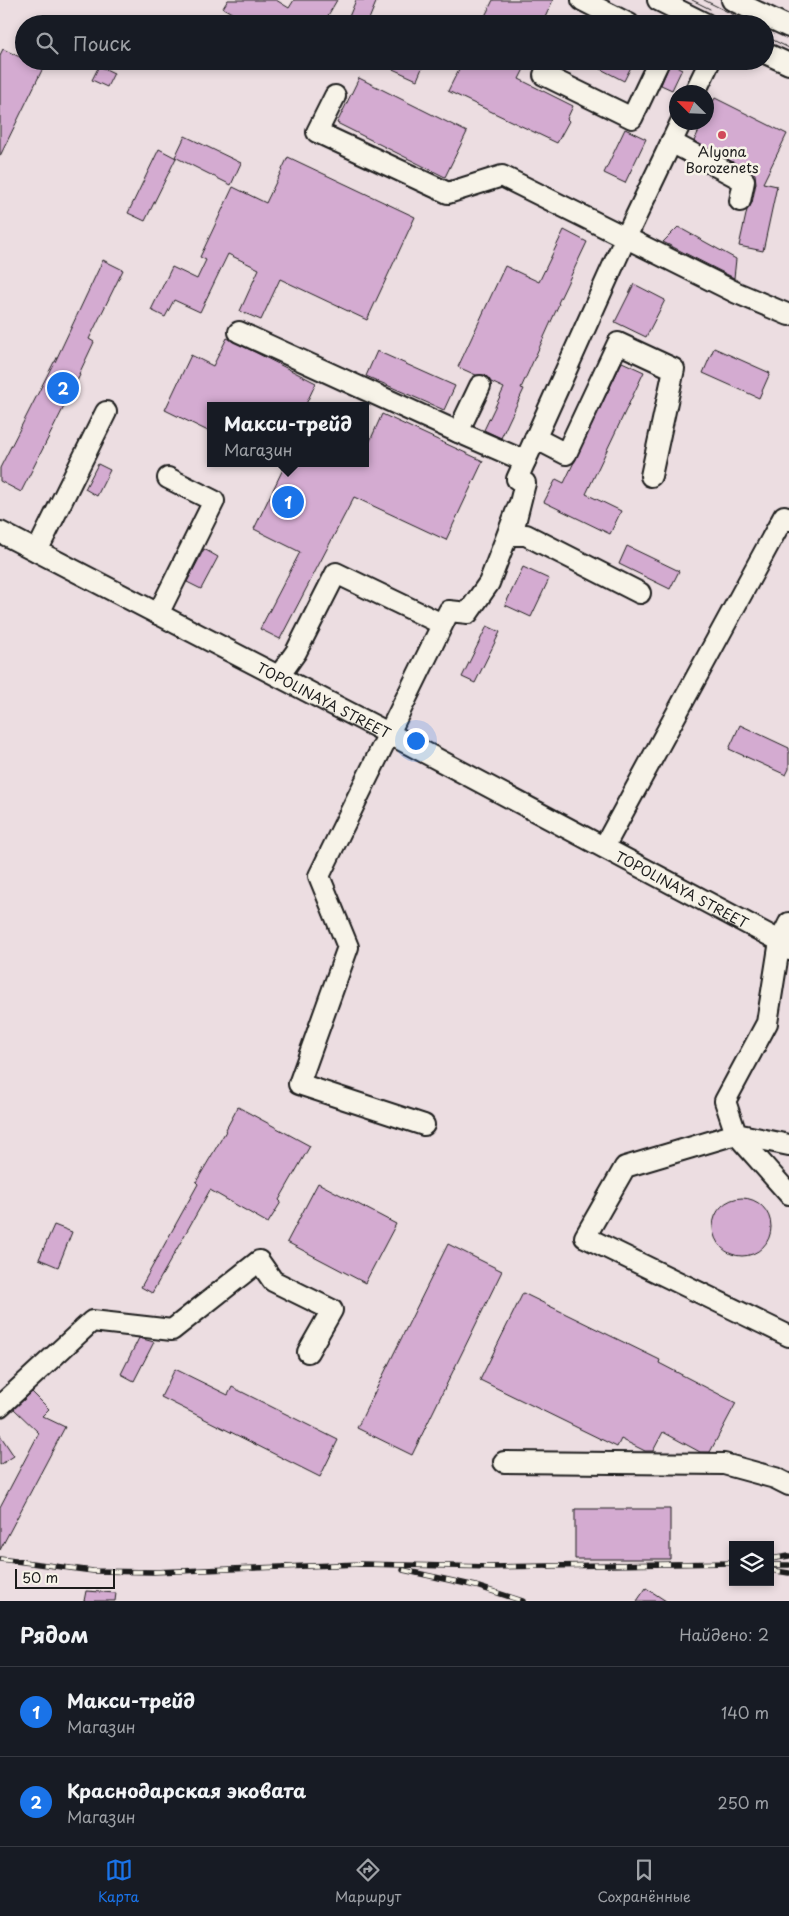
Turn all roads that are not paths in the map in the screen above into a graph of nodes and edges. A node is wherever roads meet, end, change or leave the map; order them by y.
1 (582, 0) edge
2 (658, 0) edge
3 (734, 0) edge
4 (611, 15) edge
5 (677, 15) edge
6 (765, 15) edge
7 (774, 20) edge
8 (789, 27) edge
9 (774, 57) edge
10 (789, 64) edge
11 (655, 70) edge
12 (706, 70) edge
13 (544, 75) dead end
14 (698, 85) edge
15 (335, 96) dead end
16 (677, 130) edge
17 (672, 142) junction
18 (740, 201) dead end
19 (626, 237) junction
20 (789, 315) edge
21 (239, 332) dead end
22 (480, 386) dead end
23 (106, 412) dead end
24 (458, 432) junction
25 (535, 438) junction
26 (525, 461) junction
27 (651, 476) dead end
28 (168, 478) dead end
29 (518, 507) junction
30 (789, 520) edge
31 (0, 532) edge
32 (37, 551) junction
33 (640, 593) dead end
34 (158, 614) junction
35 (442, 624) junction
36 (279, 676) junction
37 (390, 734) junction
38 (604, 847) junction
39 (789, 923) edge
40 (785, 945) edge
41 (424, 1125) dead end
42 (736, 1134) junction
43 (789, 1145) edge
44 (789, 1194) edge
45 (789, 1336) edge
46 (308, 1352) dead end
47 (0, 1406) edge
48 (504, 1462) dead end
49 (789, 1485) edge

1 - 4 street
2 - 5 street
3 - 6 street
7 - 8 street
9 - 10 street
11 - 13 street
12 - 14 street
15 - 19 street
16 - 17 street
17 - 18 street
17 - 19 street
19 - 20 street
19 - 25 street
21 - 24 street
22 - 24 street
23 - 32 street
24 - 26 street
25 - 26 street
25 - 27 street
26 - 29 street
28 - 34 street
29 - 33 street
29 - 35 street
30 - 38 street
31 - 32 street, TOPOLINAYA STREET
32 - 34 street, TOPOLINAYA STREET
34 - 36 street, TOPOLINAYA STREET
35 - 36 street
35 - 37 street
36 - 37 street, TOPOLINAYA STREET
37 - 38 street, TOPOLINAYA STREET
37 - 41 street
38 - 40 street, TOPOLINAYA STREET
39 - 40 street
40 - 42 street
42 - 43 street
42 - 44 street
42 - 45 street
46 - 47 street
48 - 49 street

